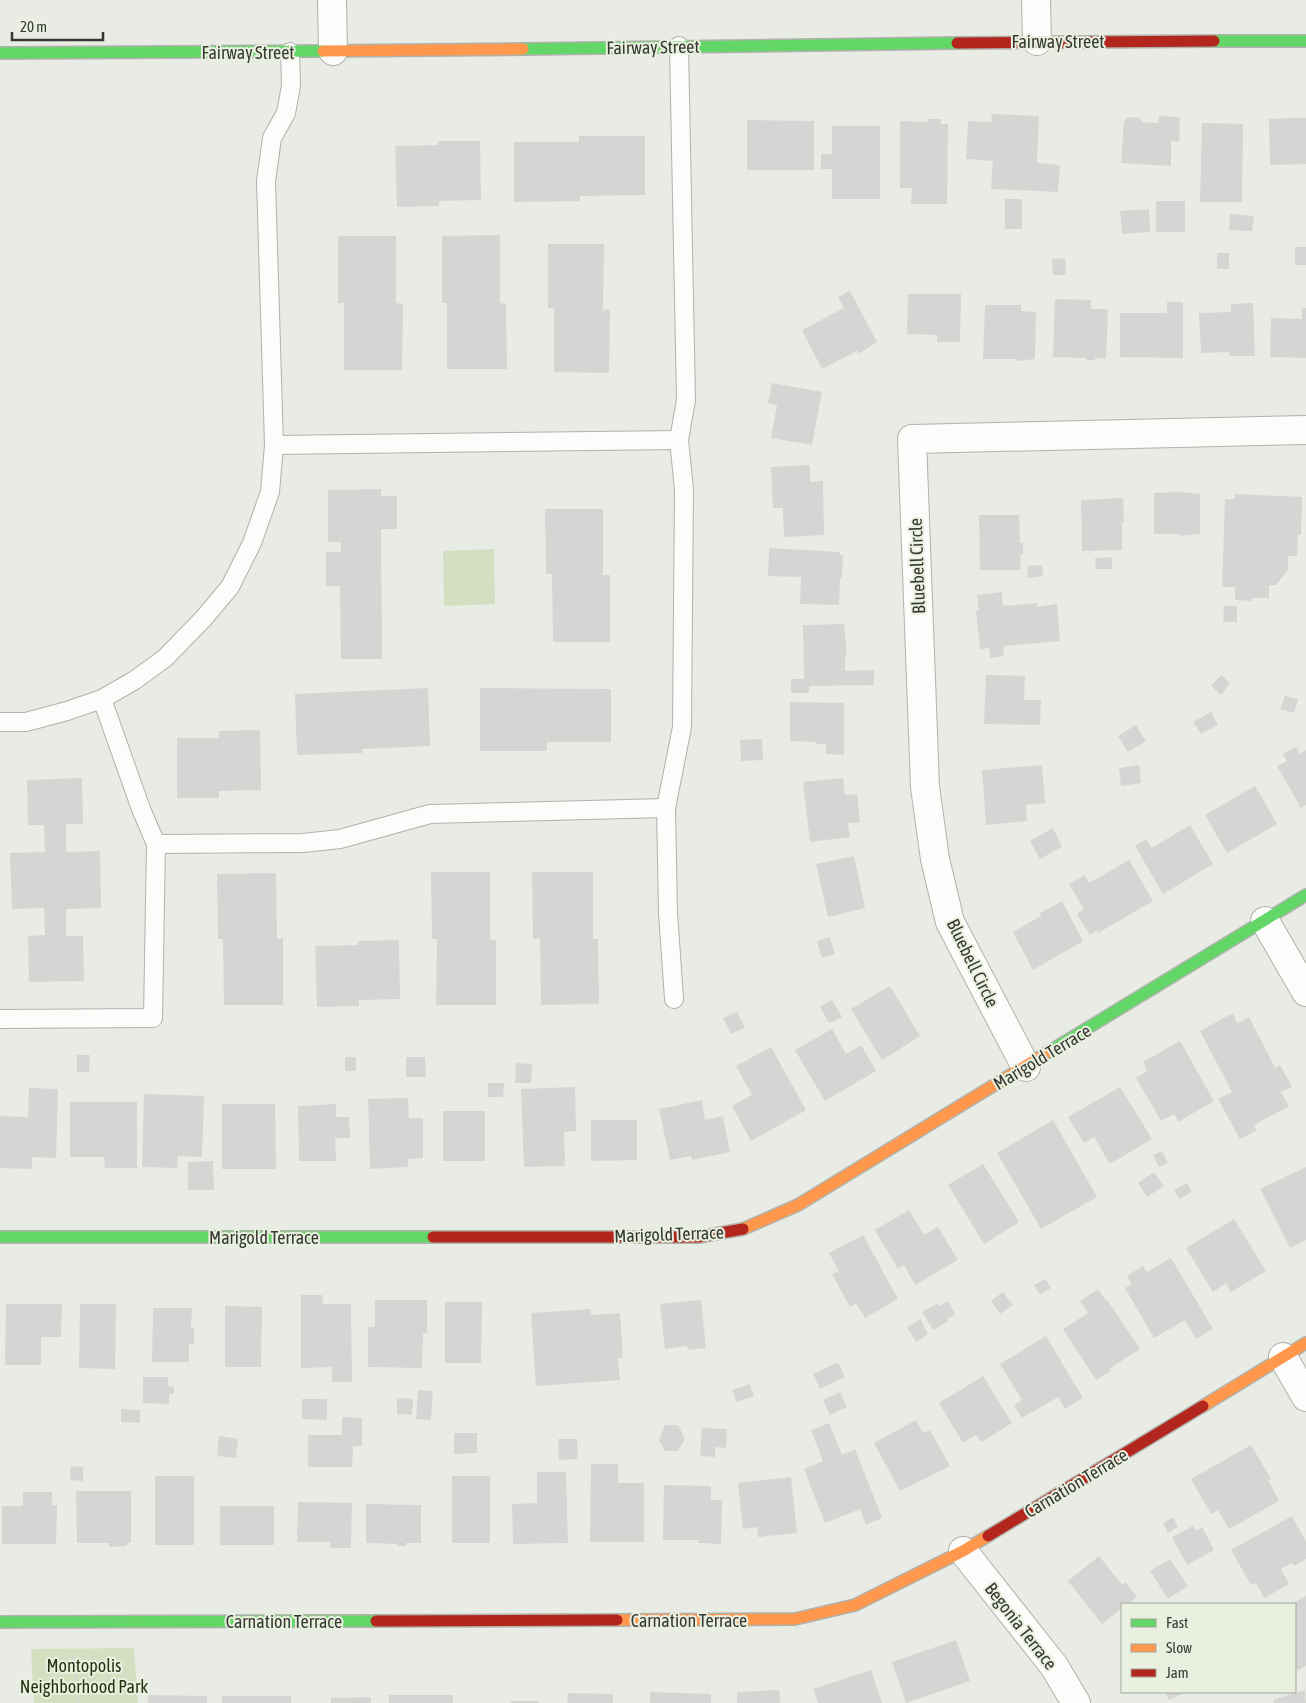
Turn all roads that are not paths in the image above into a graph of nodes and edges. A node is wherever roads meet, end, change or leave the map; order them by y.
1 (332, 0) edge
2 (1036, 0) edge
3 (1037, 41) junction
4 (1306, 41) edge
5 (679, 46) junction
6 (333, 51) junction
7 (290, 52) junction
8 (0, 54) edge
9 (1306, 430) edge
10 (679, 440) junction
11 (274, 445) junction
12 (102, 699) junction
13 (0, 722) edge
14 (666, 808) junction
15 (156, 844) junction
16 (1306, 895) edge
17 (1265, 921) junction
18 (1306, 992) edge
19 (674, 999) dead end
20 (0, 1019) edge
21 (1026, 1067) junction
22 (0, 1237) edge
23 (1295, 1350) edge
24 (1306, 1397) edge
25 (963, 1551) junction
26 (0, 1622) edge
27 (1076, 1703) edge

1 - 6 street
2 - 3 street
3 - 4 street, Fairway Street
3 - 5 street, Fairway Street
5 - 6 street, Fairway Street
5 - 10 lane
6 - 7 street, Fairway Street
7 - 8 street, Fairway Street
7 - 11 lane
9 - 21 street, Bluebell Circle
10 - 11 lane
10 - 14 lane
11 - 12 lane
12 - 13 lane
12 - 15 lane
14 - 15 lane
14 - 19 lane
15 - 20 lane
16 - 17 street, Marigold Terrace
17 - 18 street
17 - 21 street, Marigold Terrace
21 - 22 street, Marigold Terrace
23 - 24 street
23 - 25 street, Carnation Terrace
25 - 26 street, Carnation Terrace
25 - 27 street, Begonia Terrace

